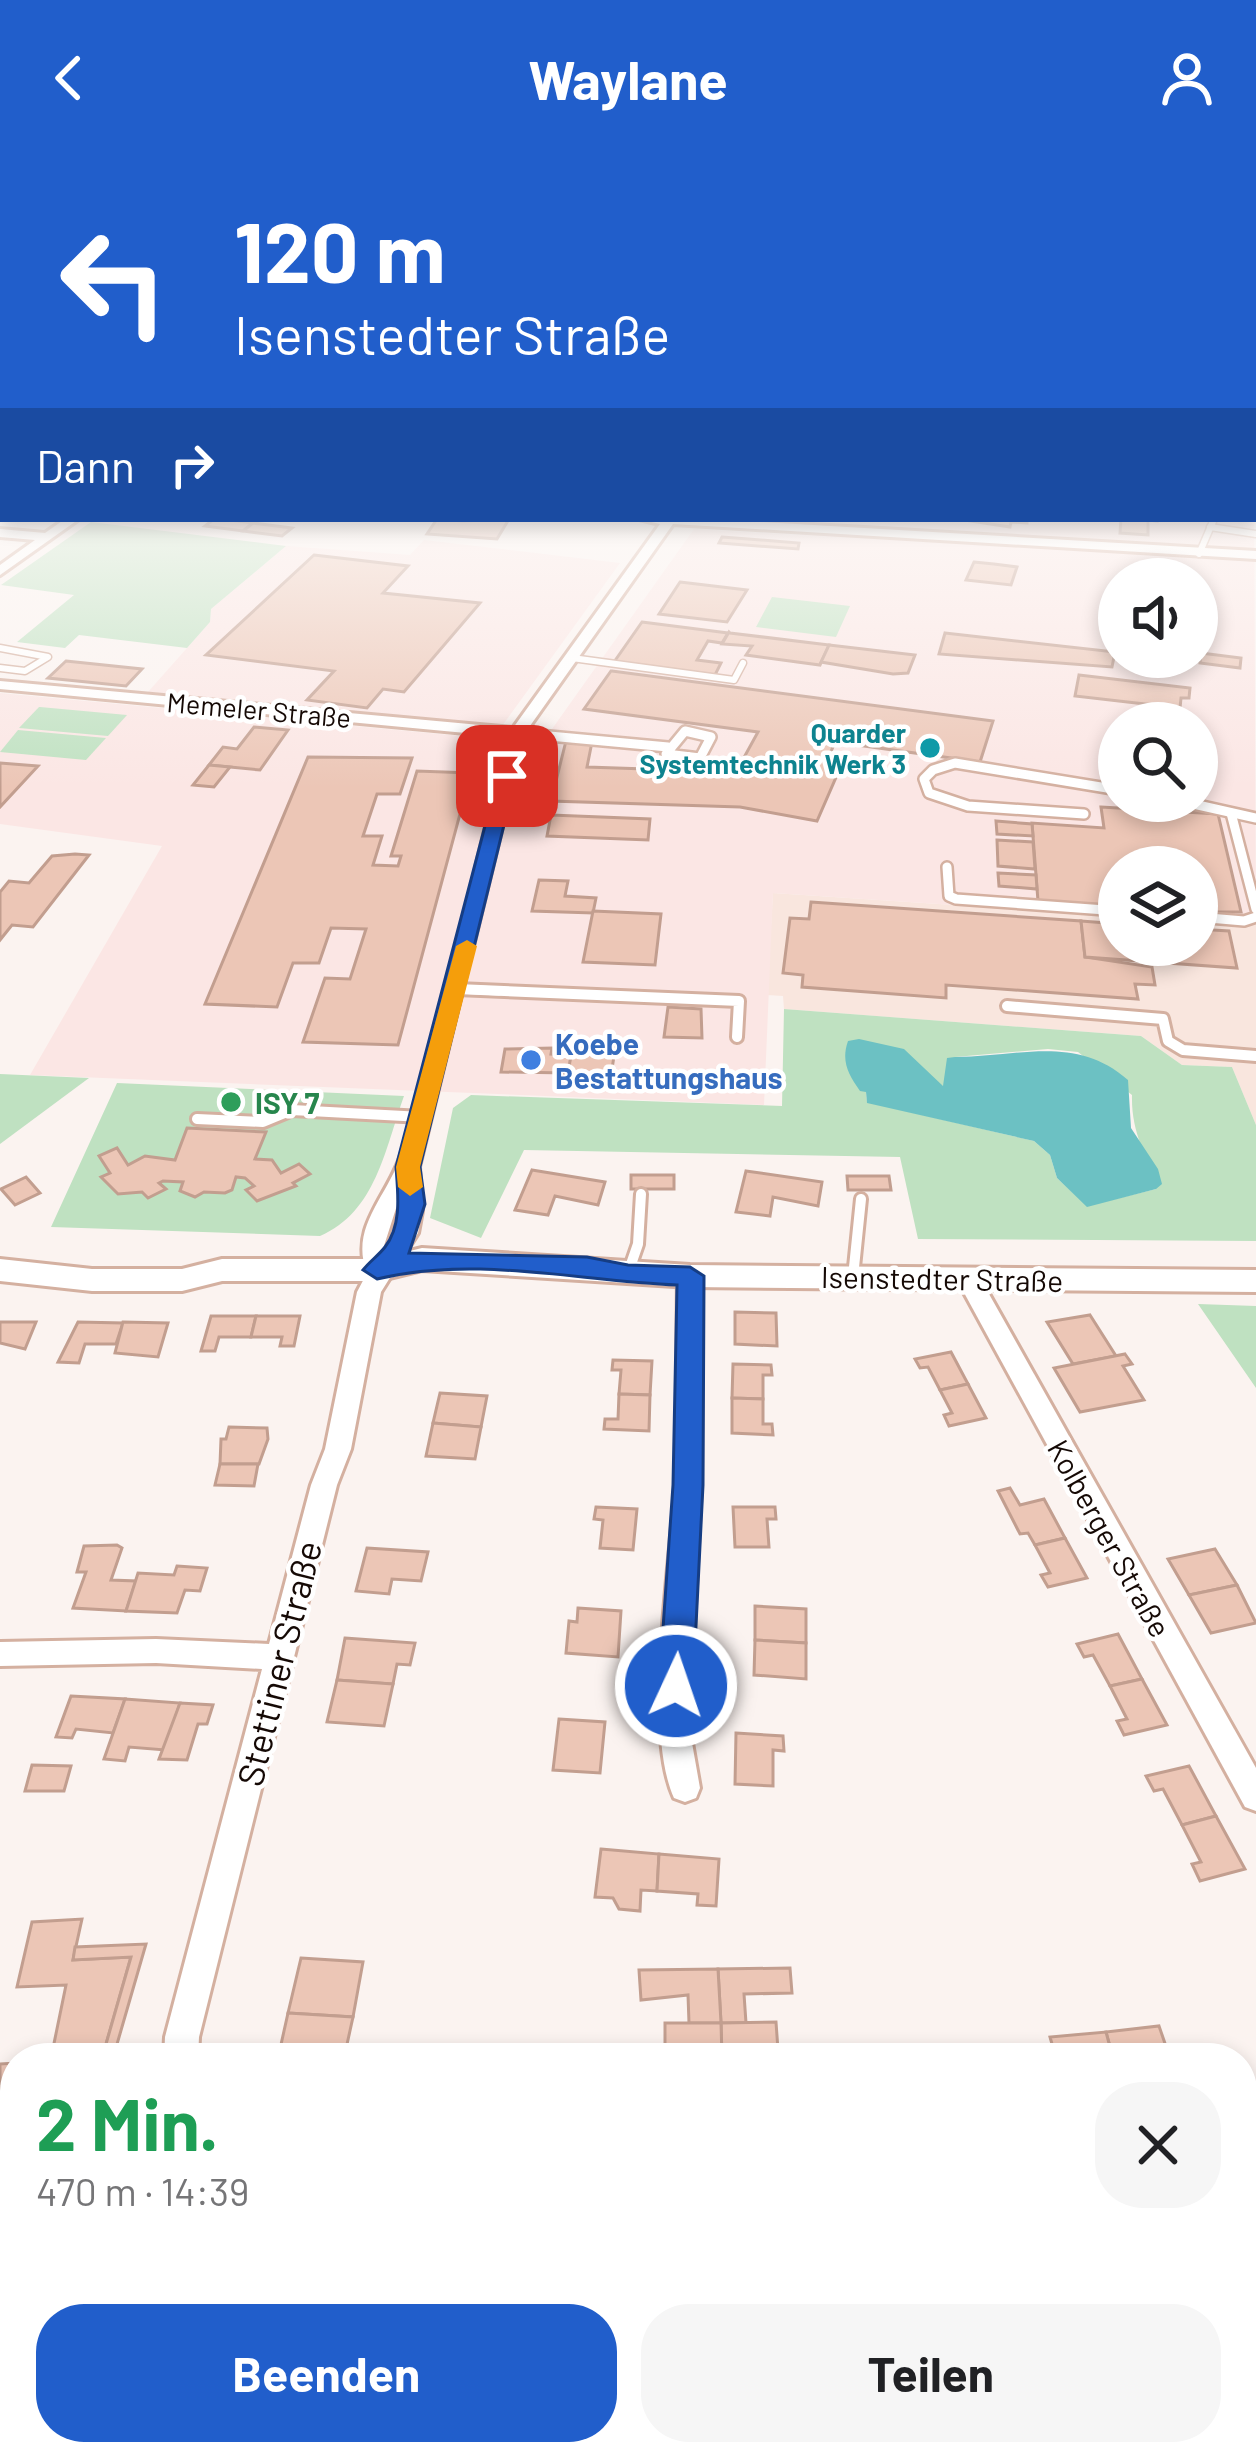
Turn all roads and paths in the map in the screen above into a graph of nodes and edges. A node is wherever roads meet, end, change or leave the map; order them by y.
1 (632, 573) edge
2 (0, 648) edge
3 (572, 658) junction
4 (743, 663) dead end
5 (0, 668) edge
6 (0, 685) edge
7 (517, 733) junction
8 (668, 747) junction
9 (1098, 787) edge
10 (1218, 810) edge
11 (1232, 813) junction
12 (1084, 814) dead end
13 (1256, 818) edge
14 (947, 867) dead end
15 (1098, 909) edge
16 (1256, 913) edge
17 (1218, 919) edge
18 (457, 989) junction
19 (1007, 1006) dead end
20 (737, 1037) dead end
21 (1256, 1056) edge
22 (422, 1117) junction
23 (197, 1119) dead end
24 (641, 1194) dead end
25 (861, 1198) dead end
26 (7, 1270) edge
27 (377, 1270) junction
28 (628, 1274) junction
29 (690, 1276) junction
30 (853, 1277) junction
31 (968, 1278) junction
32 (1256, 1281) edge
33 (0, 1654) edge
34 (279, 1657) junction
35 (685, 1788) dead end
36 (1256, 1797) edge
37 (182, 2043) edge

1 - 3 street
2 - 5 lane
3 - 4 lane
3 - 7 street
6 - 7 street, Memeler Straße
7 - 8 lane
7 - 18 street, Stettiner Straße
8 - 8 lane
9 - 12 lane
10 - 11 lane
11 - 13 lane
11 - 16 lane
14 - 15 lane
16 - 17 lane
18 - 20 lane
18 - 22 street, Stettiner Straße
19 - 21 lane
22 - 23 lane
22 - 27 street, Stettiner Straße
24 - 28 lane
25 - 30 lane
26 - 27 street, Isenstedter Straße
27 - 28 street, Isenstedter Straße
27 - 34 street, Stettiner Straße
28 - 29 street, Isenstedter Straße
29 - 30 street, Isenstedter Straße
29 - 35 street
30 - 31 street, Isenstedter Straße
31 - 32 street, Isenstedter Straße
31 - 36 street, Kolberger Straße
33 - 34 street
34 - 37 street, Stettiner Straße

